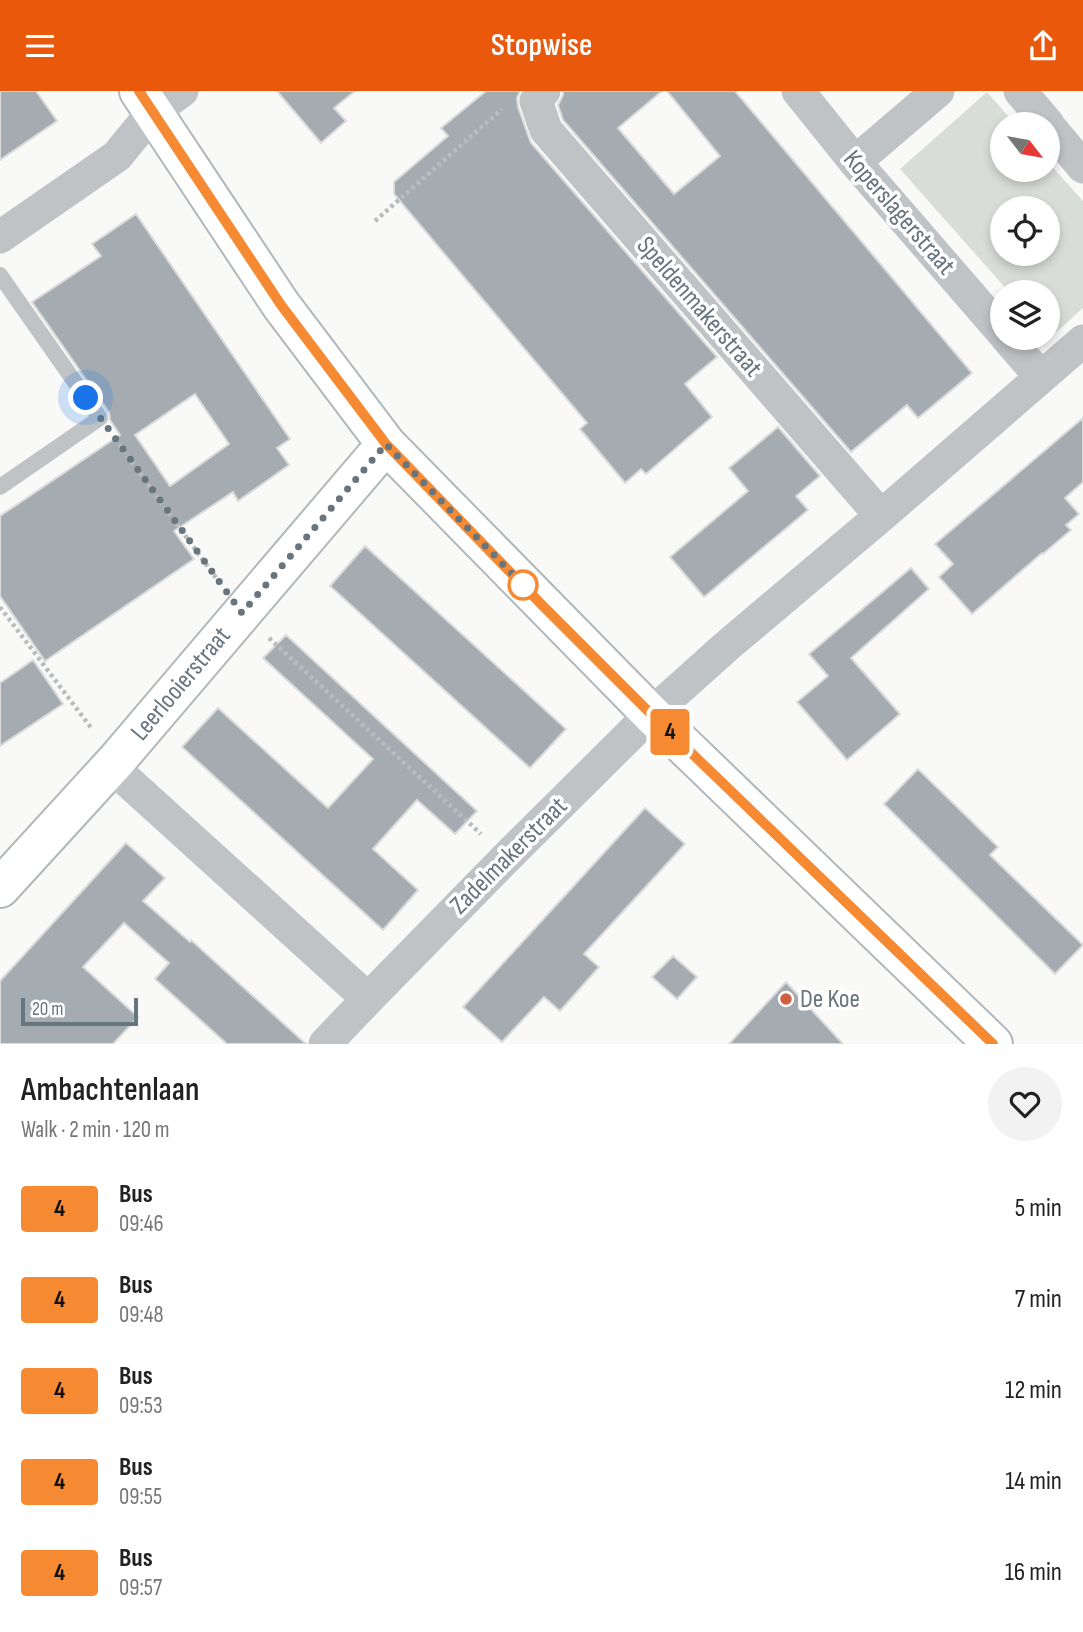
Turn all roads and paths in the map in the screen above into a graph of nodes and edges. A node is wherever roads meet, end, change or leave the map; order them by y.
1 (798, 91) edge
2 (938, 91) edge
3 (1020, 91) edge
4 (540, 96) edge
5 (158, 98) edge
6 (1037, 112) edge
7 (1060, 139) edge
8 (855, 162) junction
9 (1083, 167) edge
10 (375, 221) dead end
11 (0, 237) edge
12 (0, 275) edge
13 (990, 318) edge
14 (1083, 341) edge
15 (1017, 350) edge
16 (1041, 377) junction
17 (100, 418) junction
18 (386, 444) junction
19 (0, 487) edge
20 (881, 516) junction
21 (0, 607) edge
22 (242, 613) junction
23 (651, 714) junction
24 (113, 763) junction
25 (507, 857) junction
26 (0, 888) edge
27 (368, 999) junction
28 (325, 1044) edge
29 (993, 1044) edge

1 - 8 street, Koperslagerstraat
2 - 8 street
3 - 6 street
4 - 10 path
4 - 20 street, Speldenmakerstraat
5 - 11 street
5 - 18 street
7 - 9 street
8 - 13 street, Koperslagerstraat
12 - 17 lane
14 - 16 street
15 - 16 street
16 - 20 street
17 - 19 lane
17 - 22 path
18 - 22 street, Leerlooierstraat
18 - 23 street
20 - 23 street
21 - 24 path
22 - 24 street, Leerlooierstraat
22 - 25 path
23 - 25 street, Zadelmakerstraat
23 - 29 street
24 - 26 street, Leerlooierstraat
24 - 27 street
25 - 27 street, Zadelmakerstraat
27 - 28 street, Zadelmakerstraat

